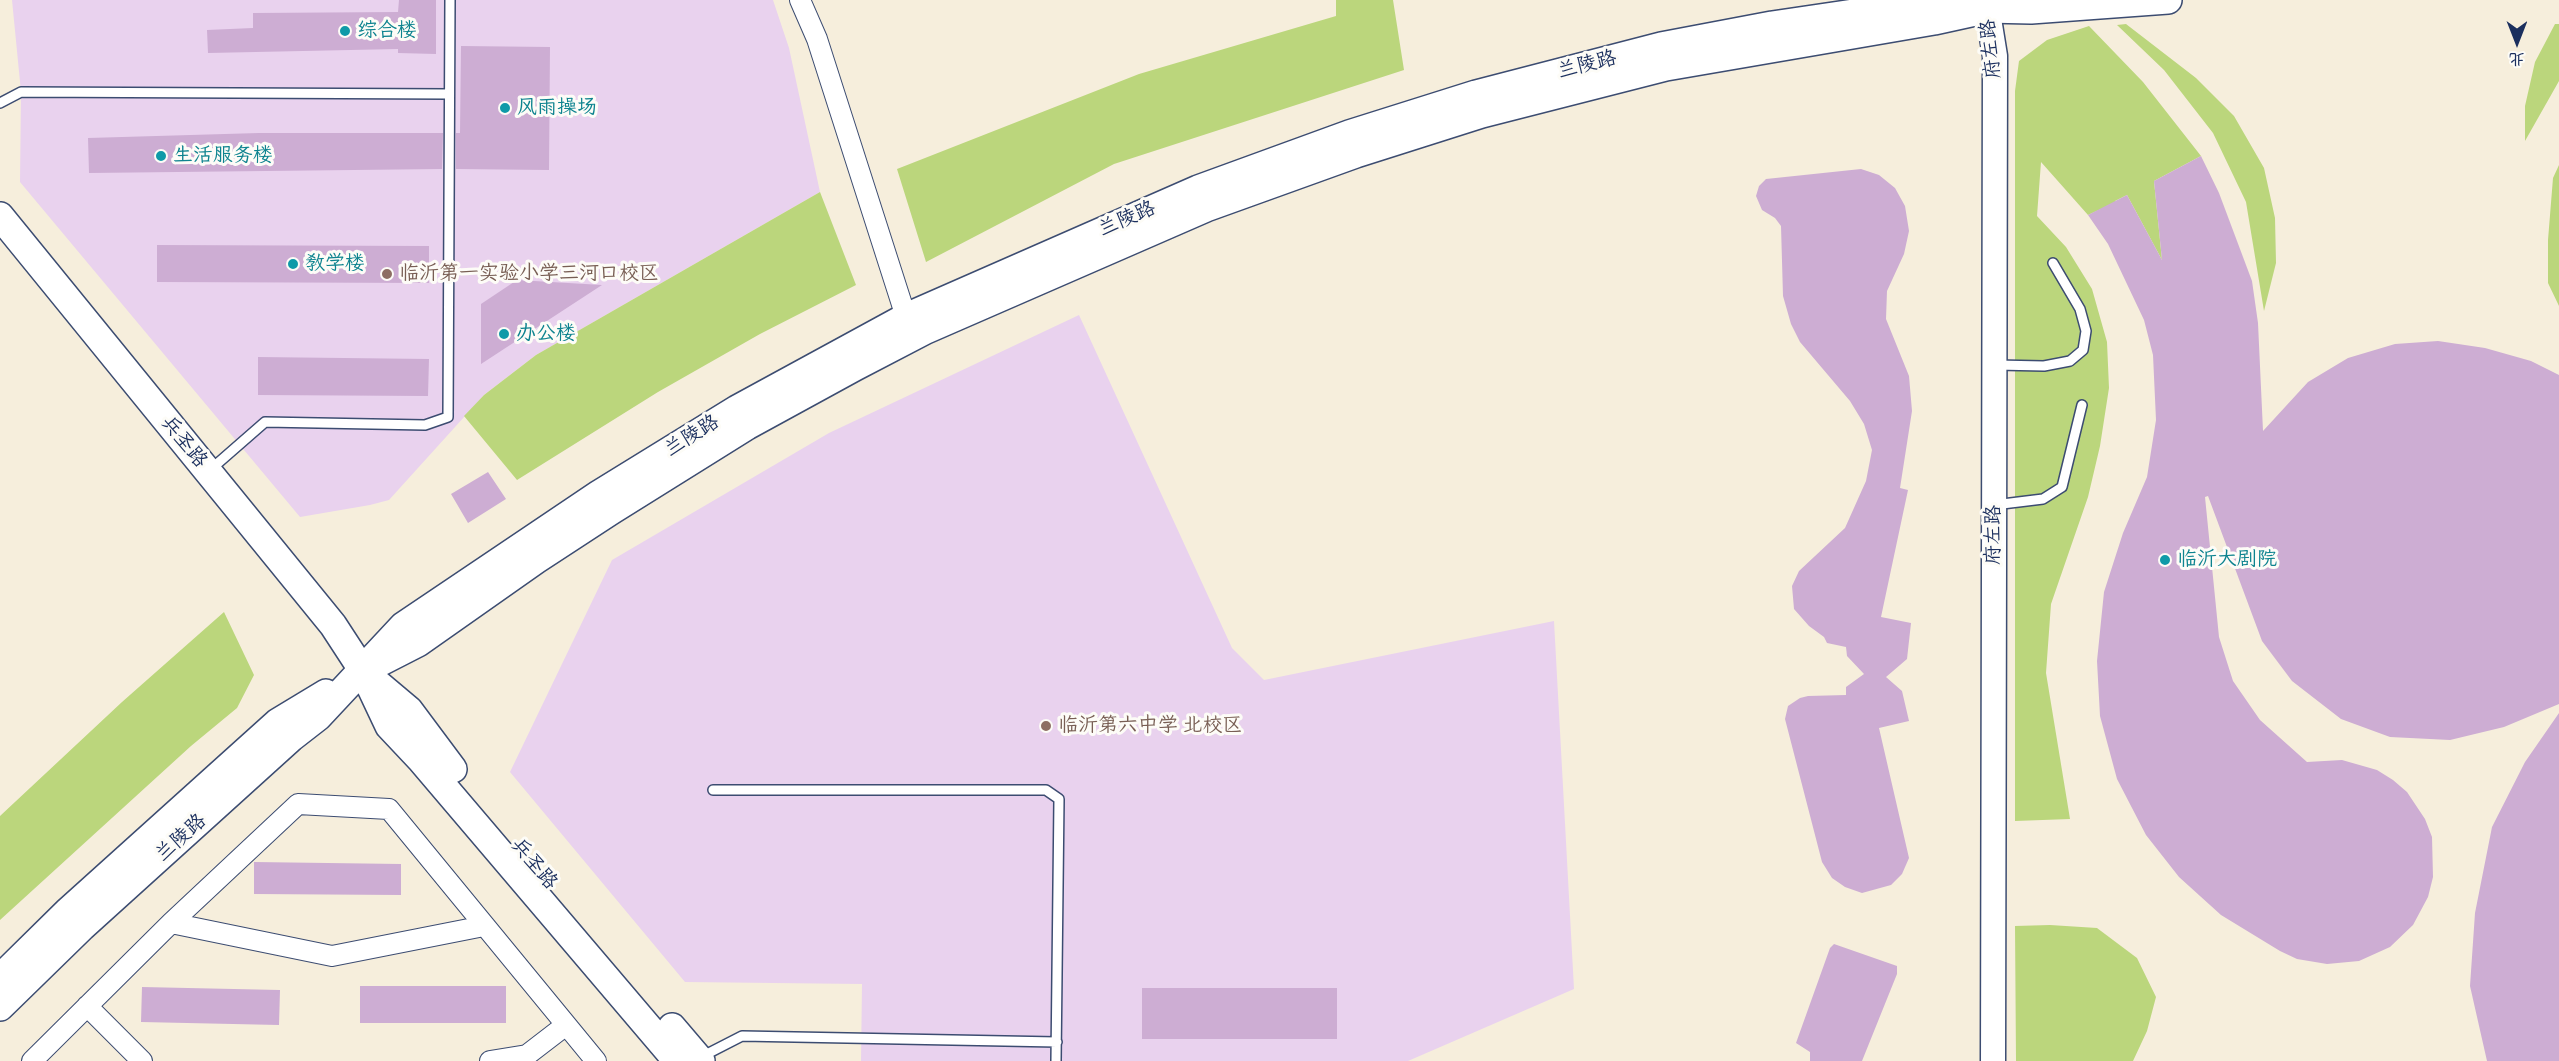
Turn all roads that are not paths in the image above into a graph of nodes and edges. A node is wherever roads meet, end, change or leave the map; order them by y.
1 (450, 0) edge
2 (800, 0) edge
3 (2168, 0) edge
4 (1991, 2) edge
5 (449, 94) junction
6 (0, 103) edge
7 (0, 216) edge
8 (0, 245) edge
9 (2053, 263) dead end
10 (906, 317) junction
11 (1995, 365) junction
12 (2082, 405) dead end
13 (208, 471) junction
14 (1994, 506) junction
15 (363, 671) junction
16 (713, 790) dead end
17 (171, 923) junction
18 (484, 927) junction
19 (0, 978) edge
20 (87, 1006) junction
21 (0, 1007) edge
22 (566, 1025) junction
23 (1057, 1042) junction
24 (692, 1060) edge
25 (32, 1061) edge
26 (141, 1061) edge
27 (490, 1061) edge
28 (596, 1061) edge
29 (1056, 1061) edge
30 (1983, 1061) edge
31 (1993, 1061) edge

1 - 5 lane
2 - 10 street
3 - 4 main road, 兰陵路
4 - 10 main road, 兰陵路
4 - 11 street, 府左路
4 - 15 main road, 兰陵路
4 - 30 street, 府左路
5 - 6 lane
5 - 13 lane
7 - 13 main road, 兵圣路
8 - 15 main road, 兵圣路
9 - 11 lane
10 - 15 main road, 兰陵路
11 - 14 street, 府左路
12 - 14 lane
13 - 15 main road, 兵圣路
14 - 31 street, 府左路
15 - 19 main road, 兰陵路
15 - 21 main road, 兰陵路
15 - 24 main road, 兵圣路
16 - 23 lane
17 - 18 street
17 - 18 street
17 - 20 street
18 - 22 street
20 - 25 street
20 - 26 street
22 - 27 street
22 - 28 street
23 - 24 lane
23 - 29 lane

